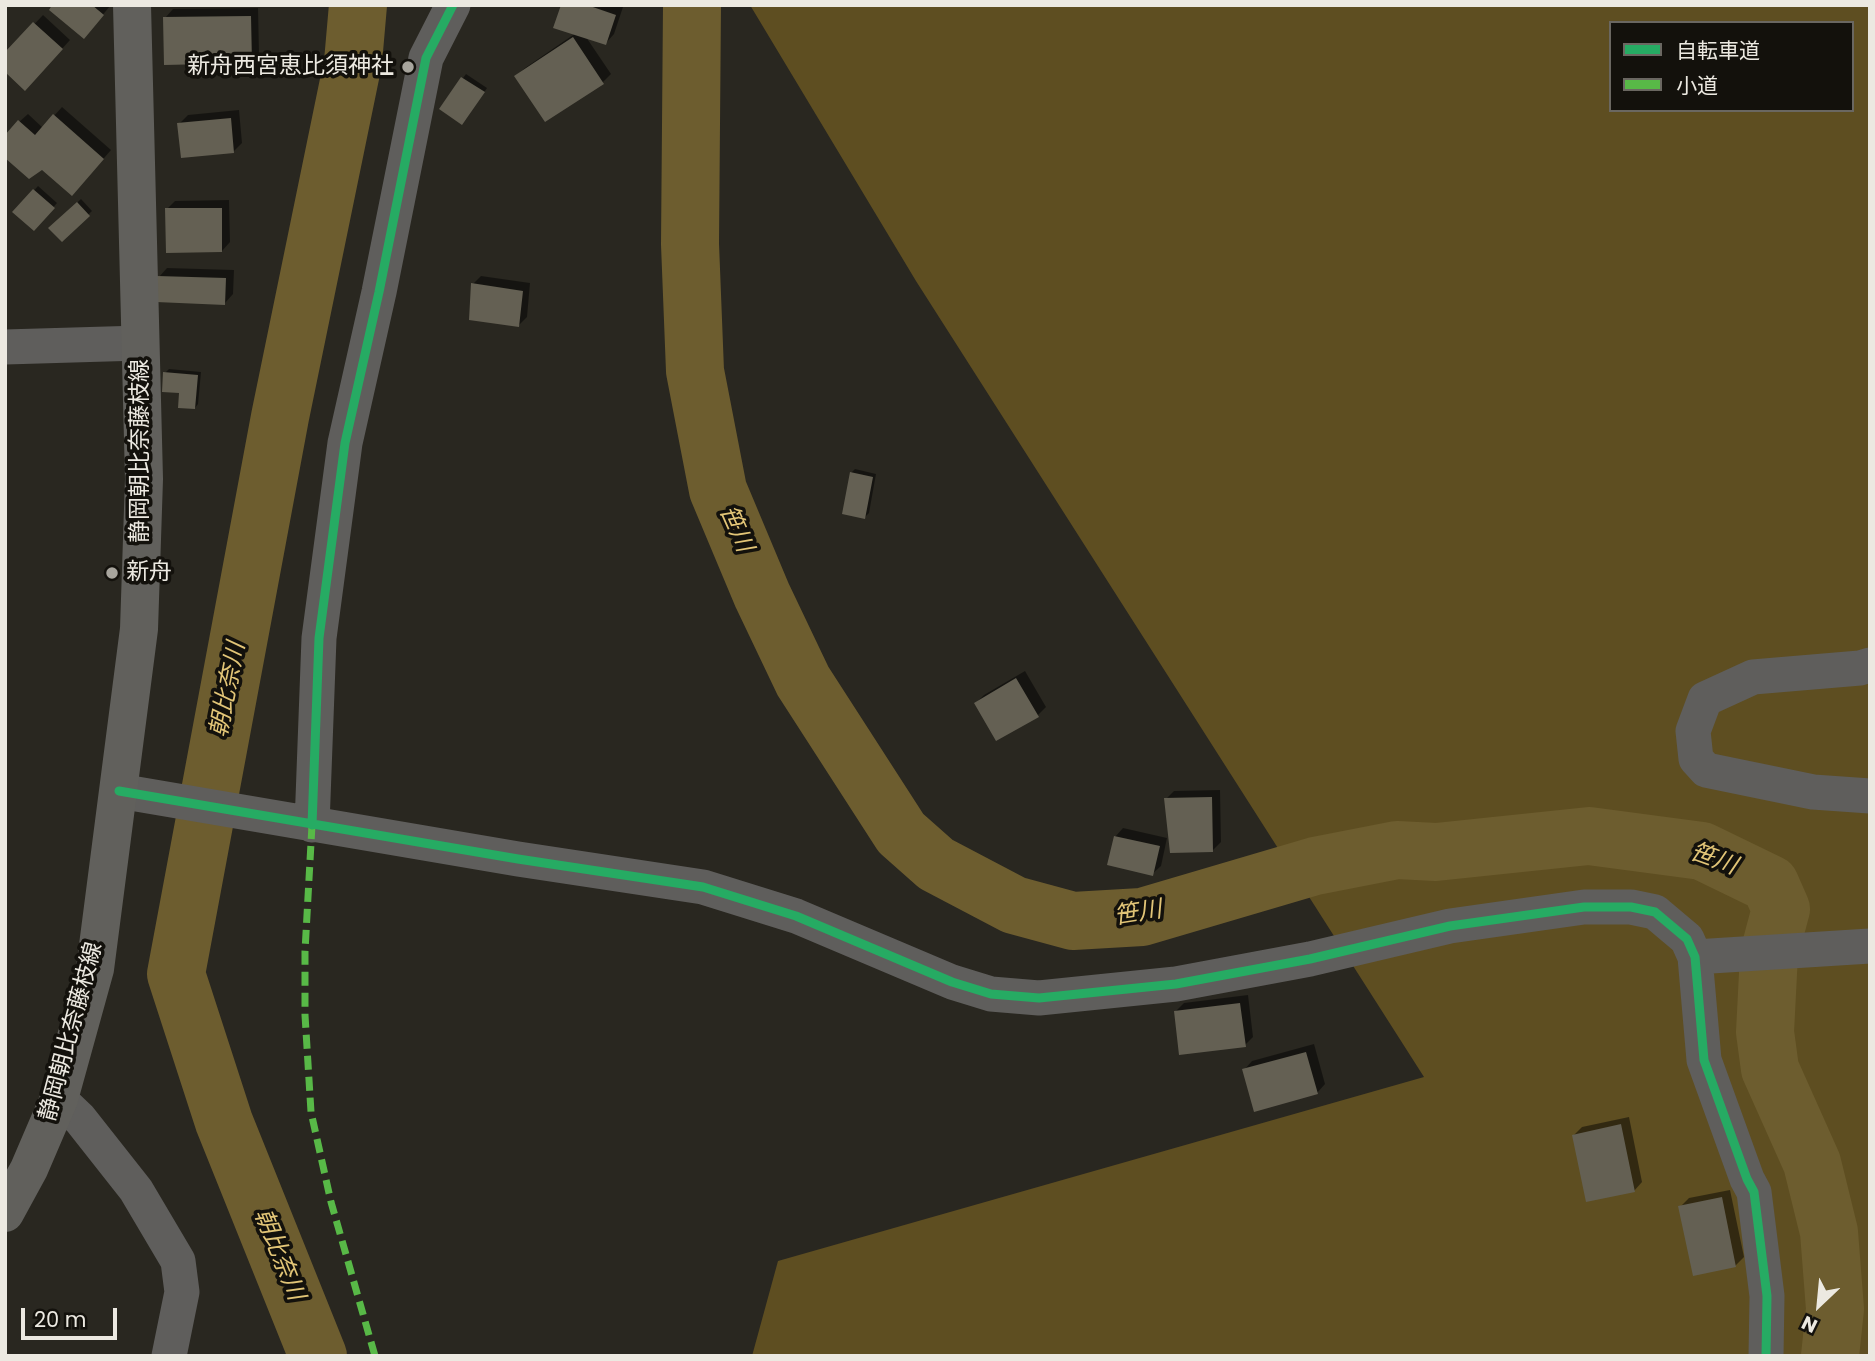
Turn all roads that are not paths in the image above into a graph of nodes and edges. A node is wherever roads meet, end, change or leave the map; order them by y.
1 (132, 5) edge
2 (453, 5) edge
3 (141, 343) junction
4 (5, 347) edge
5 (1870, 665) edge
6 (129, 793) junction
7 (1870, 796) edge
8 (300, 822) junction
9 (1870, 946) edge
10 (1695, 957) junction
11 (59, 1099) junction
12 (5, 1213) edge
13 (169, 1356) edge
14 (1766, 1356) edge

1 - 3 main road, 静岡朝比奈藤枝線
2 - 8 street
3 - 4 street
3 - 6 main road, 静岡朝比奈藤枝線
5 - 7 street
6 - 8 street
6 - 11 main road, 静岡朝比奈藤枝線
8 - 10 street
9 - 10 street
10 - 14 street
11 - 12 main road, 静岡朝比奈藤枝線
11 - 13 street

